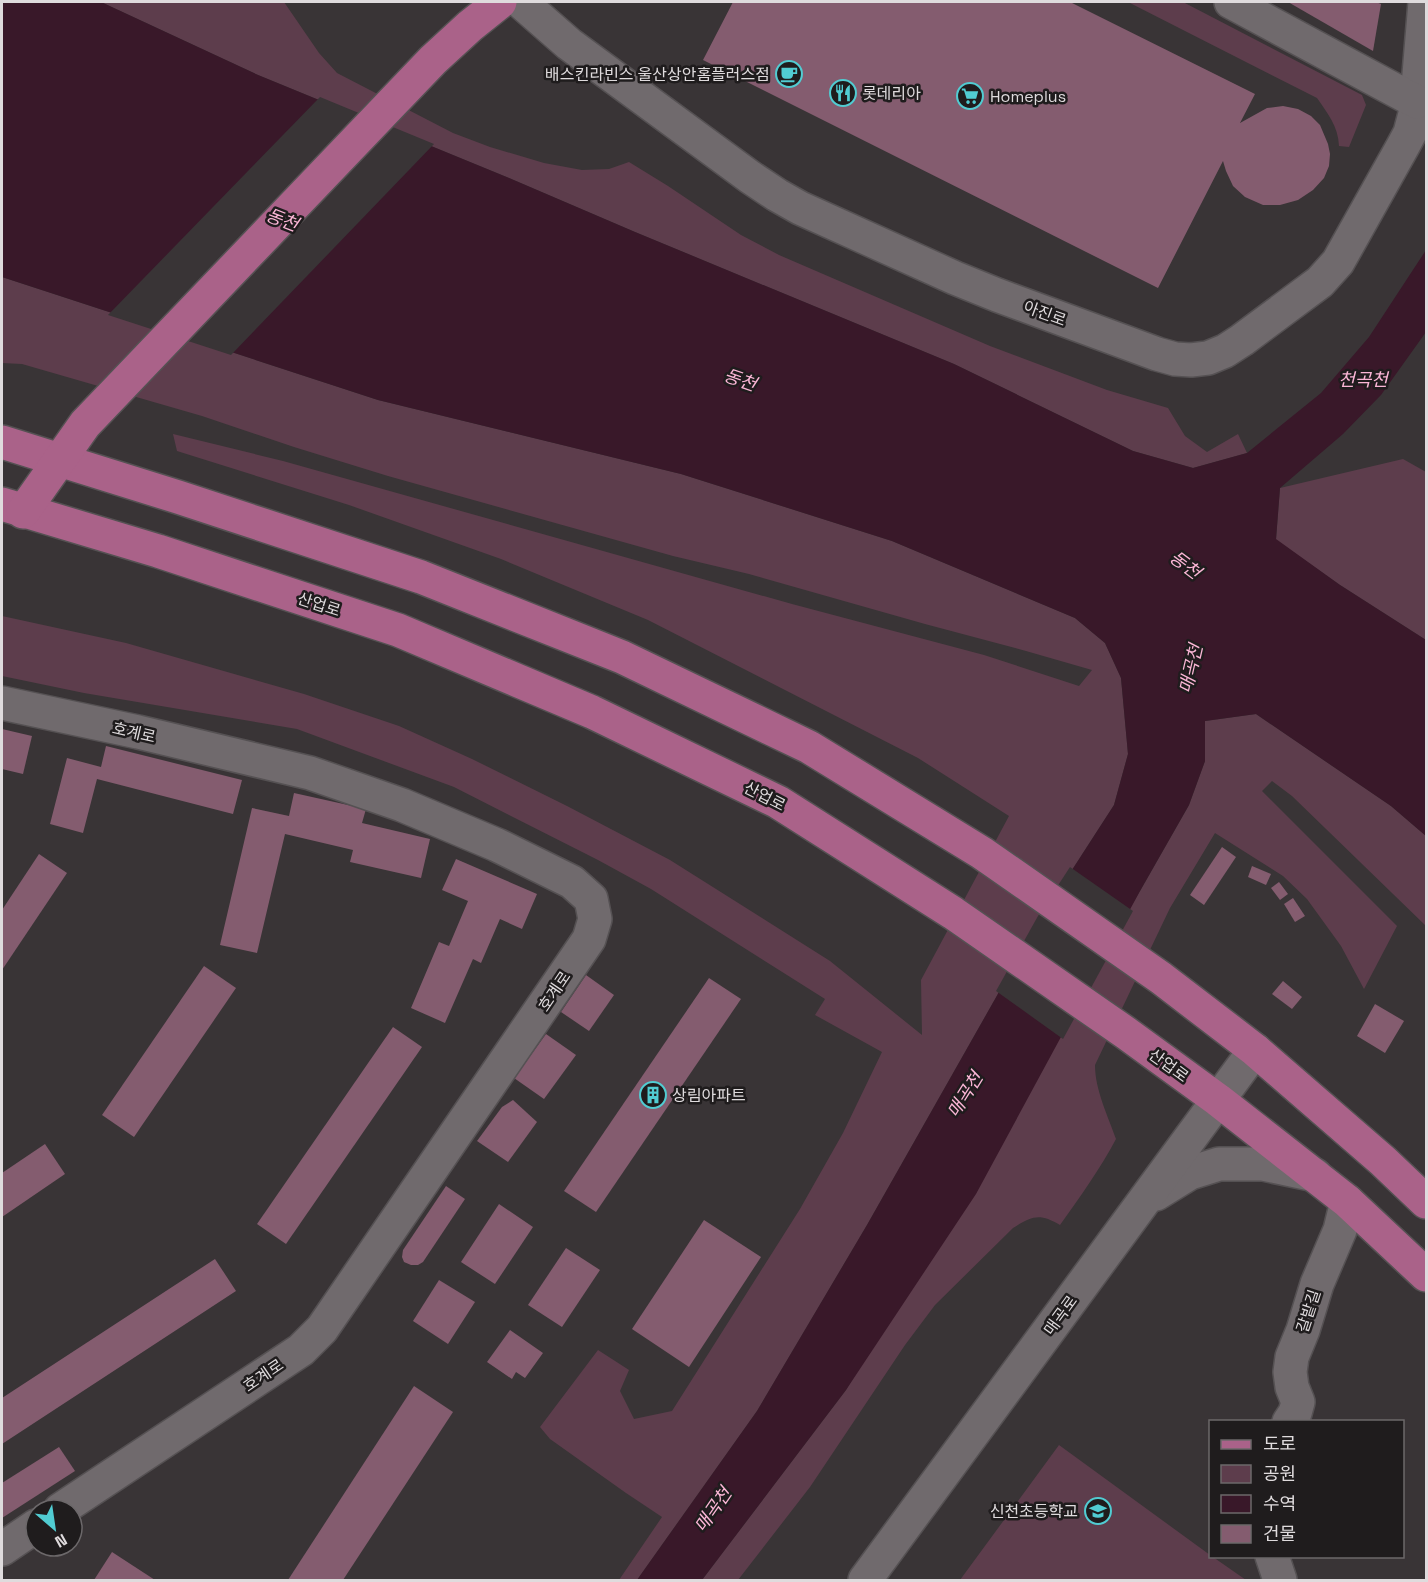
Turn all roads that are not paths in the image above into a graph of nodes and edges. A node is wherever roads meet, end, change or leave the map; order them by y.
1 (500, 2) edge
2 (521, 2) edge
3 (1231, 2) edge
4 (1425, 2) edge
5 (1417, 102) junction
6 (2, 442) edge
7 (59, 460) junction
8 (12, 508) edge
9 (2, 703) edge
10 (1255, 1050) junction
11 (1218, 1100) junction
12 (1314, 1175) junction
13 (1347, 1200) junction
14 (1144, 1201) junction
15 (1426, 1202) edge
16 (1426, 1275) edge
17 (1290, 1420) edge
18 (78, 1498) edge
19 (24, 1534) edge
20 (2, 1549) edge
21 (1272, 1558) edge
22 (865, 1581) edge
23 (1280, 1581) edge

1 - 7 main road
2 - 5 street, 아진로
3 - 5 street
4 - 5 street, 아진로
6 - 7 main road
7 - 8 main road
7 - 10 main road
8 - 11 main road, 산업로
9 - 18 street, 호계로
10 - 11 street, 매곡로
10 - 15 main road
11 - 12 main road, 산업로
11 - 14 street, 매곡로
12 - 13 main road, 산업로
12 - 14 street
13 - 16 main road, 산업로
13 - 17 street, 갈밭길
14 - 22 street, 매곡로
19 - 20 street
21 - 23 street

